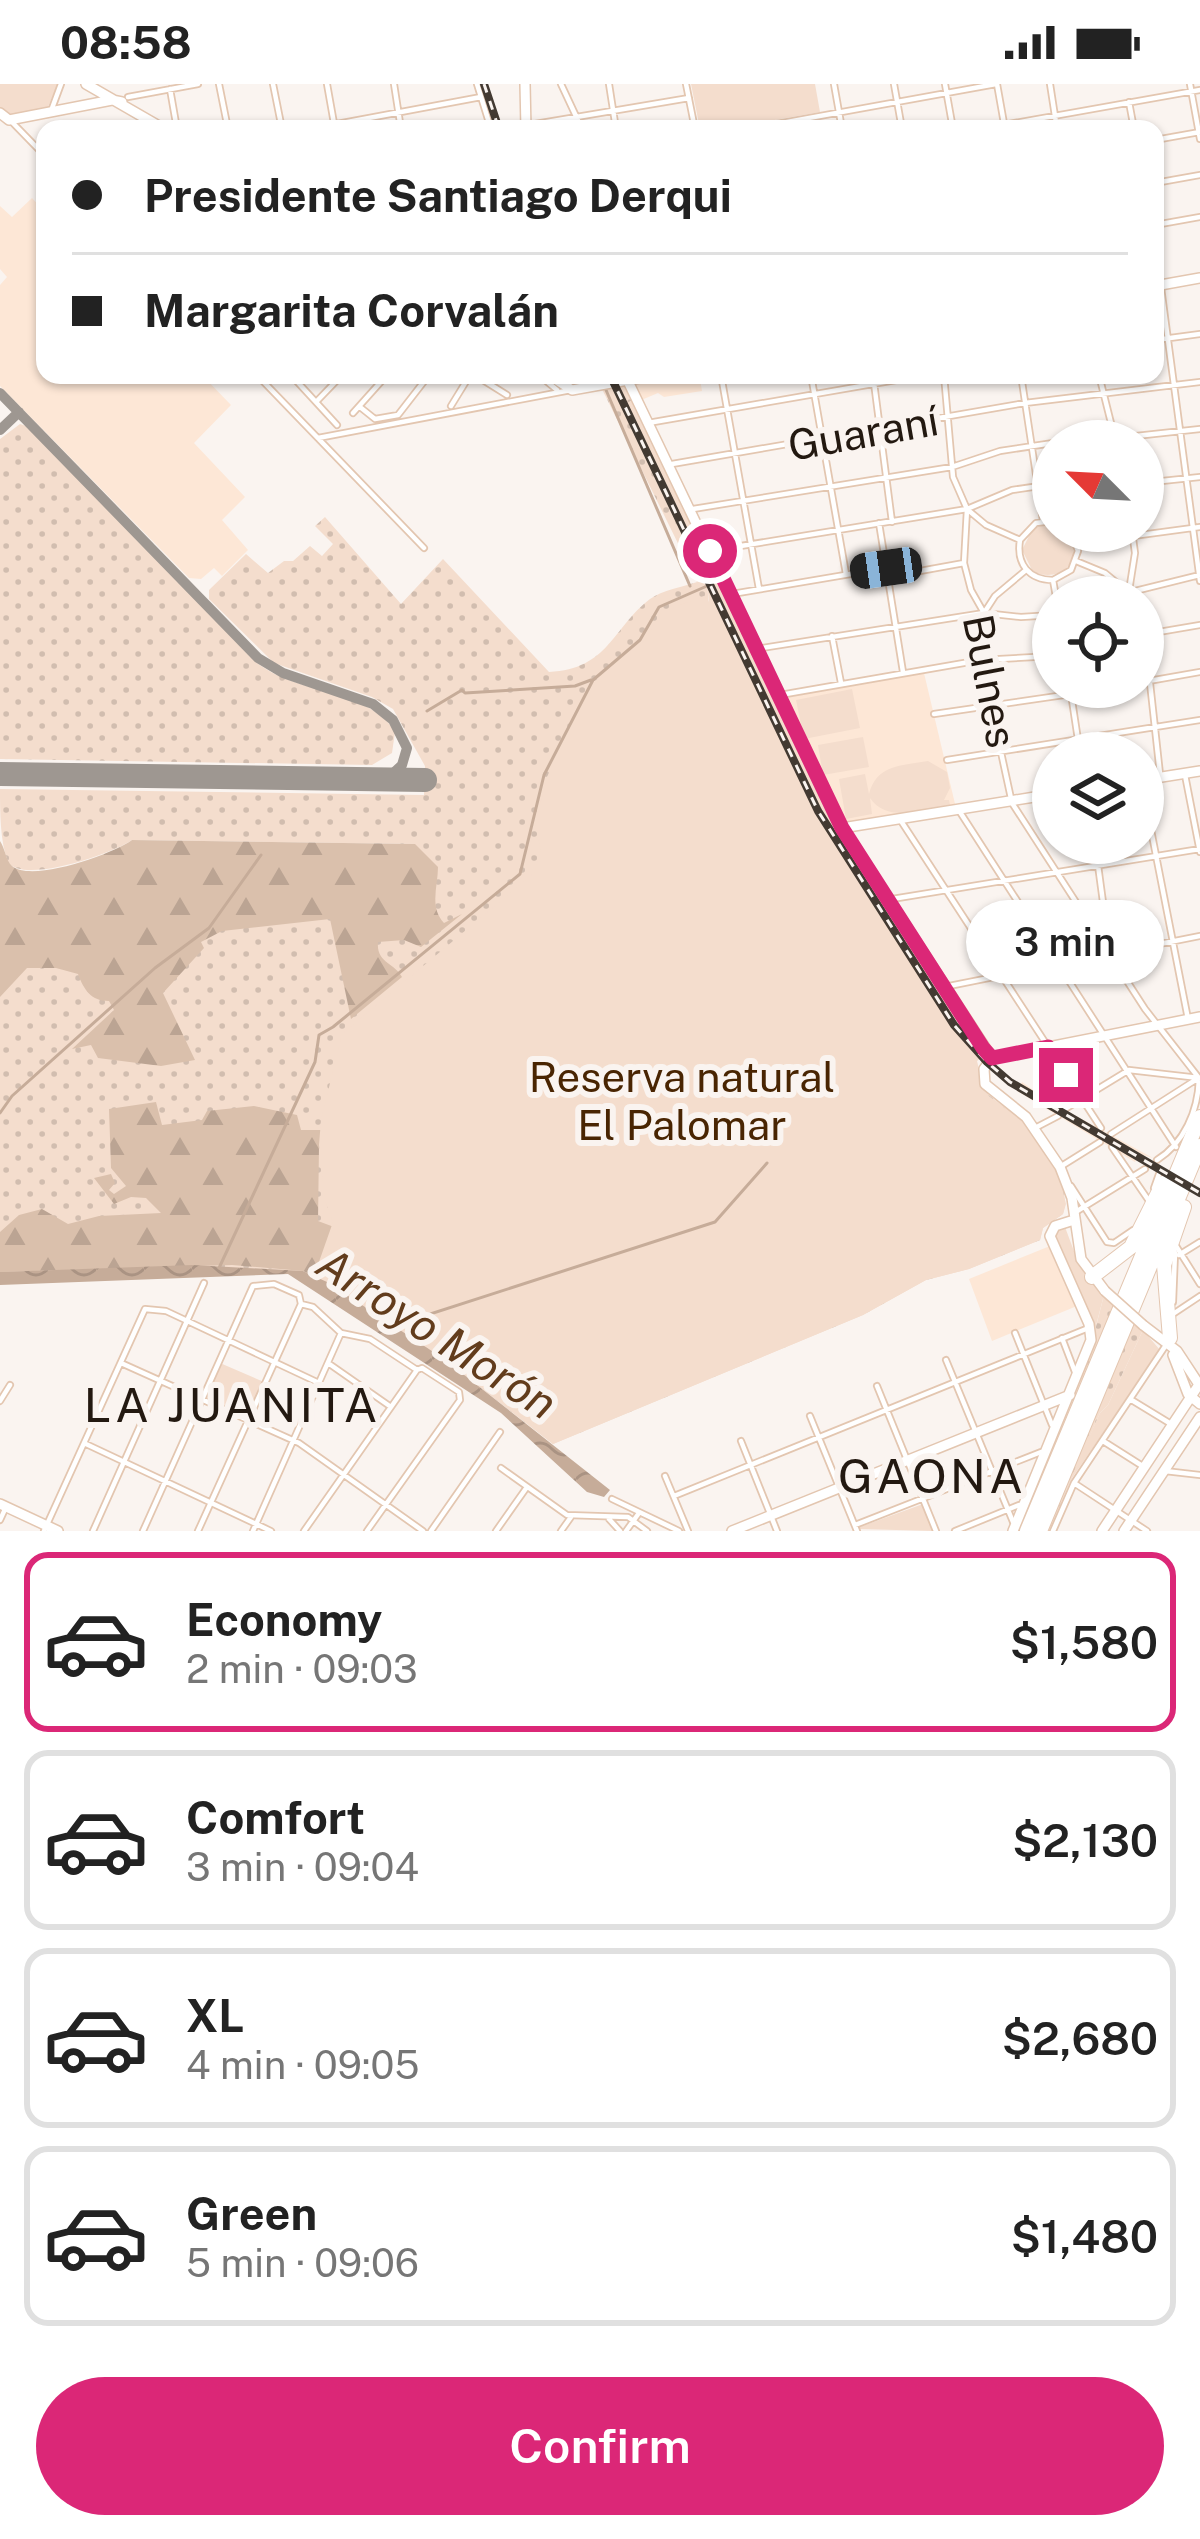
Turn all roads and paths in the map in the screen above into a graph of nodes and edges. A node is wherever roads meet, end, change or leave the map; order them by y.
1 (61, 84) edge
2 (86, 84) edge
3 (134, 84) edge
4 (198, 84) edge
5 (219, 84) edge
6 (274, 84) edge
7 (327, 84) edge
8 (394, 84) edge
9 (477, 84) edge
10 (525, 84) edge
11 (561, 84) edge
12 (609, 84) edge
13 (686, 84) edge
14 (834, 84) edge
15 (893, 84) edge
16 (945, 84) edge
17 (996, 84) edge
18 (1049, 84) edge
19 (1190, 88) edge
20 (170, 89) junction
21 (1200, 90) edge
22 (947, 93) junction
23 (481, 97) junction
24 (688, 98) junction
25 (125, 100) junction
26 (897, 102) junction
27 (1129, 102) junction
28 (613, 110) junction
29 (52, 111) junction
30 (398, 112) junction
31 (839, 113) junction
32 (5, 116) edge
33 (577, 117) junction
34 (1054, 117) junction
35 (152, 120) edge
36 (175, 120) edge
37 (226, 120) edge
38 (280, 120) edge
39 (334, 120) edge
40 (364, 120) edge
41 (399, 120) edge
42 (488, 120) edge
43 (526, 120) edge
44 (562, 120) edge
45 (578, 120) edge
46 (615, 120) edge
47 (693, 120) edge
48 (804, 120) edge
49 (840, 120) edge
50 (900, 120) edge
51 (952, 120) edge
52 (1004, 120) edge
53 (1039, 120) edge
54 (1055, 120) edge
55 (1132, 120) edge
56 (1200, 135) edge
57 (1164, 139) edge
58 (36, 147) edge
59 (1200, 175) edge
60 (1164, 181) edge
61 (1200, 217) edge
62 (1164, 223) edge
63 (1200, 278) edge
64 (1164, 284) edge
65 (1164, 309) edge
66 (1200, 334) edge
67 (1170, 338) junction
68 (1164, 339) edge
69 (1200, 382) edge
70 (266, 384) edge
71 (299, 384) edge
72 (333, 384) edge
73 (379, 384) edge
74 (422, 384) edge
75 (466, 384) edge
76 (488, 384) edge
77 (553, 384) edge
78 (563, 384) edge
79 (592, 384) edge
80 (629, 384) edge
81 (724, 384) edge
82 (812, 384) edge
83 (852, 384) edge
84 (874, 384) edge
85 (945, 384) edge
86 (1022, 384) edge
87 (1101, 384) edge
88 (1176, 386) junction
89 (572, 390) junction
90 (557, 393) junction
91 (814, 393) junction
92 (1104, 394) junction
93 (507, 395) dead end
94 (316, 402) junction
95 (1025, 403) junction
96 (360, 406) junction
97 (451, 406) dead end
98 (728, 409) junction
99 (353, 413) dead end
100 (948, 419) junction
101 (1110, 420) edge
102 (648, 423) junction
103 (337, 425) dead end
104 (1200, 429) edge
105 (879, 430) junction
106 (1182, 432) junction
107 (1164, 434) edge
108 (318, 438) junction
109 (822, 439) junction
110 (1032, 444) joint
111 (735, 454) junction
112 (669, 465) junction
113 (952, 466) junction
114 (885, 475) junction
115 (1200, 477) edge
116 (1187, 478) junction
117 (1164, 481) edge
118 (830, 484) junction
119 (1032, 486) edge
120 (744, 499) junction
121 (690, 509) junction
122 (967, 509) junction
123 (892, 522) junction
124 (879, 523) junction
125 (1032, 526) edge
126 (1197, 527) edge
127 (838, 529) junction
128 (1164, 531) edge
129 (1020, 540) junction
130 (752, 544) junction
131 (424, 548) dead end
132 (710, 551) junction
133 (1076, 552) edge
134 (1076, 561) junction
135 (964, 563) junction
136 (886, 568) junction
137 (1026, 570) junction
138 (846, 574) junction
139 (1035, 576) edge
140 (1064, 576) edge
141 (1109, 576) edge
142 (887, 577) junction
143 (1200, 577) edge
144 (1164, 585) edge
145 (759, 590) junction
146 (731, 594) junction
147 (984, 613) junction
148 (1032, 616) edge
149 (895, 624) junction
150 (1200, 625) edge
151 (1164, 631) edge
152 (832, 635) junction
153 (757, 649) junction
154 (1032, 657) edge
155 (981, 660) junction
156 (903, 671) junction
157 (1200, 672) edge
158 (1164, 679) edge
159 (841, 683) junction
160 (779, 695) junction
161 (1032, 701) edge
162 (993, 705) junction
163 (1149, 708) edge
164 (934, 714) dead end
165 (1200, 720) edge
166 (1152, 728) junction
167 (1125, 732) edge
168 (1153, 732) edge
169 (1032, 746) edge
170 (1004, 751) junction
171 (947, 760) dead end
172 (1200, 770) edge
173 (1185, 773) junction
174 (1164, 776) edge
175 (1032, 797) edge
176 (1012, 800) junction
177 (958, 809) junction
178 (900, 818) junction
179 (842, 828) junction
180 (1200, 850) edge
181 (1164, 856) edge
182 (1111, 864) edge
183 (1158, 864) edge
184 (1098, 866) junction
185 (1056, 872) junction
186 (1003, 881) junction
187 (945, 890) junction
188 (888, 900) junction
189 (1200, 935) edge
190 (1173, 941) junction
191 (1110, 954) junction
192 (1058, 965) junction
193 (1000, 976) junction
194 (944, 987) junction
195 (1194, 1018) edge
196 (1157, 1025) junction
197 (1106, 1036) junction
198 (1048, 1047) junction
199 (992, 1058) junction
200 (1129, 1070) junction
201 (1200, 1077) edge
202 (1081, 1099) junction
203 (1152, 1108) junction
204 (1065, 1109) dead end
205 (1200, 1113) edge
206 (1058, 1116) dead end
207 (1035, 1128) junction
208 (1101, 1128) dead end
209 (1111, 1135) dead end
210 (1100, 1142) dead end
211 (1200, 1146) edge
212 (1176, 1147) junction
213 (1112, 1148) dead end
214 (1157, 1160) dead end
215 (1200, 1163) edge
216 (1144, 1168) dead end
217 (1062, 1172) junction
218 (1159, 1174) dead end
219 (1132, 1177) junction
220 (1194, 1197) dead end
221 (1148, 1202) junction
222 (1085, 1207) junction
223 (1074, 1216) junction
224 (1200, 1242) edge
225 (1178, 1256) junction
226 (1092, 1277) junction
227 (203, 1283) dead end
228 (1200, 1284) edge
229 (1200, 1296) edge
230 (301, 1304) junction
231 (1173, 1314) junction
232 (188, 1322) junction
233 (1090, 1328) junction
234 (341, 1333) junction
235 (1015, 1334) dead end
236 (1062, 1338) junction
237 (229, 1341) junction
238 (1168, 1342) junction
239 (1023, 1354) junction
240 (946, 1360) dead end
241 (275, 1362) junction
242 (121, 1363) junction
243 (328, 1364) junction
244 (420, 1369) junction
245 (1077, 1370) junction
246 (161, 1380) junction
247 (954, 1381) junction
248 (319, 1383) junction
249 (10, 1385) dead end
250 (1200, 1385) edge
251 (877, 1386) dead end
252 (1070, 1395) junction
253 (203, 1399) junction
254 (1130, 1399) junction
255 (0, 1401) edge
256 (1195, 1401) edge
257 (1045, 1406) junction
258 (391, 1407) junction
259 (886, 1409) junction
260 (810, 1416) dead end
261 (1200, 1417) edge
262 (249, 1420) junction
263 (1172, 1425) junction
264 (1056, 1430) junction
265 (500, 1432) dead end
266 (975, 1432) junction
267 (818, 1436) junction
268 (294, 1440) junction
269 (741, 1441) dead end
270 (1103, 1441) junction
271 (84, 1443) junction
272 (1046, 1453) junction
273 (907, 1460) junction
274 (124, 1462) junction
275 (750, 1463) junction
276 (1144, 1467) junction
277 (502, 1468) dead end
278 (992, 1471) junction
279 (1165, 1471) junction
280 (344, 1475) junction
281 (1200, 1475) edge
282 (665, 1476) dead end
283 (166, 1480) junction
284 (1075, 1484) junction
285 (527, 1487) junction
286 (839, 1487) junction
287 (674, 1496) junction
288 (612, 1499) dead end
289 (923, 1499) junction
290 (212, 1502) junction
291 (1025, 1503) junction
292 (386, 1505) junction
293 (3, 1506) edge
294 (1008, 1510) junction
295 (1115, 1510) junction
296 (625, 1513) junction
297 (639, 1513) junction
298 (771, 1515) junction
299 (571, 1517) junction
300 (609, 1519) junction
301 (0, 1520) edge
302 (633, 1521) junction
303 (257, 1522) junction
304 (1128, 1526) edge
305 (856, 1528) edge
306 (49, 1529) edge
307 (1018, 1530) edge
308 (93, 1531) edge
309 (143, 1531) edge
310 (198, 1531) edge
311 (253, 1531) edge
312 (271, 1531) edge
313 (304, 1531) edge
314 (368, 1531) edge
315 (427, 1531) edge
316 (496, 1531) edge
317 (561, 1531) edge
318 (623, 1531) edge
319 (647, 1531) edge
320 (679, 1531) edge
321 (688, 1531) edge
322 (732, 1531) edge
323 (777, 1531) edge
324 (936, 1531) edge
325 (956, 1531) edge
326 (1040, 1531) edge
327 (1053, 1531) edge
328 (1102, 1531) edge
329 (1147, 1531) edge

1 - 29 street
2 - 25 street
3 - 25 street
4 - 20 street
5 - 37 street
6 - 38 street
7 - 39 street
8 - 30 street
9 - 23 street
10 - 43 street
11 - 33 street
12 - 28 street
13 - 24 street
14 - 31 street
15 - 26 street
16 - 22 street
17 - 22 street
17 - 52 street
18 - 34 street
19 - 21 street
19 - 27 street
19 - 56 street
20 - 25 street
20 - 36 street
22 - 26 street
22 - 51 street
23 - 30 street
23 - 42 street
24 - 28 street
24 - 47 street
25 - 29 street
25 - 35 street
26 - 31 street
26 - 50 street
27 - 34 street
27 - 55 street
28 - 33 street
28 - 46 street
29 - 32 street
30 - 40 street
30 - 41 street
31 - 48 street
31 - 49 street
32 - 58 street
33 - 44 street
33 - 45 street
34 - 53 street
34 - 54 street
56 - 57 street
59 - 60 street
61 - 62 street
63 - 64 street
65 - 67 street
66 - 67 street
67 - 68 street
67 - 88 street
69 - 88 street, Guaraní
70 - 108 street
71 - 94 street
72 - 94 street
73 - 96 street
74 - 96 street
75 - 97 street
76 - 93 street
77 - 90 street
78 - 89 street
79 - 89 street
80 - 102 street
81 - 98 street
82 - 91 street
83 - 91 street
84 - 105 street
85 - 100 street, Bulnes
86 - 95 street
87 - 92 street
88 - 92 street, Guaraní
88 - 106 street
89 - 90 street
90 - 108 street
91 - 98 street
91 - 109 street
92 - 95 street, Guaraní
92 - 101 street
94 - 103 street
95 - 100 street, Guaraní
95 - 110 street
96 - 99 street
98 - 102 street
98 - 111 street
100 - 105 street, Guaraní
100 - 113 street, Bulnes
102 - 112 street
104 - 106 street
105 - 109 street, Guaraní
105 - 114 street
106 - 107 street
106 - 116 street
108 - 131 street
109 - 111 street, Guaraní
109 - 118 street
110 - 113 street
111 - 112 street, Guaraní
111 - 120 street
112 - 121 street
113 - 114 street
113 - 122 street, Bulnes
114 - 118 street
114 - 123 street
115 - 116 street
116 - 117 street
116 - 126 street
118 - 120 street
118 - 127 street
119 - 122 street
120 - 121 street
120 - 130 street
121 - 132 street
122 - 123 street
122 - 129 street
122 - 135 street, Bulnes
123 - 124 street
124 - 127 street
124 - 136 street
125 - 129 street
126 - 128 street
126 - 143 street
127 - 130 street
127 - 138 street
129 - 137 street
130 - 132 street
130 - 145 street
132 - 146 street
133 - 134 street
134 - 140 street
134 - 141 street
135 - 142 street
135 - 147 street, Bulnes
136 - 138 street
136 - 142 street
137 - 139 street
137 - 147 street
138 - 145 street
142 - 149 street
143 - 144 street
145 - 146 street
146 - 153 street
147 - 148 street
147 - 149 street
147 - 155 street, Bulnes
149 - 152 street
149 - 156 street
150 - 151 street
152 - 153 street
152 - 159 street
153 - 160 street
154 - 155 street
155 - 156 street
155 - 162 street, Bulnes
156 - 159 street
157 - 158 street
159 - 160 street
160 - 179 street
161 - 162 street
162 - 164 street
162 - 170 street, Bulnes
163 - 166 street
165 - 166 street
166 - 167 street
166 - 168 street
169 - 170 street
170 - 171 street
170 - 176 street, Bulnes
172 - 173 street
173 - 174 street
173 - 180 street
175 - 176 street
176 - 177 street
176 - 185 street, Bulnes
177 - 178 street
177 - 186 street
178 - 179 street
178 - 187 street
179 - 188 street
180 - 181 street
182 - 184 street
183 - 190 street
184 - 185 street
184 - 191 street
185 - 186 street
185 - 191 street, Bulnes
186 - 187 street
186 - 192 street
187 - 188 street
187 - 193 street
188 - 194 street
189 - 190 street
190 - 191 street
190 - 195 street
191 - 192 street
191 - 196 street, Bulnes
192 - 193 street
192 - 197 street
193 - 194 street
193 - 198 street
194 - 199 street
195 - 196 street
196 - 197 street
196 - 201 street, Bulnes
197 - 198 street
197 - 200 street
198 - 199 street
198 - 202 street
199 - 207 street
200 - 201 street
200 - 202 street
200 - 203 street
201 - 203 street
201 - 212 street
202 - 204 street
202 - 208 street
203 - 209 street
203 - 212 street
205 - 226 highway
205 - 307 highway
206 - 207 street
207 - 217 street
210 - 217 street
211 - 326 highway
212 - 214 street
213 - 219 street
215 - 238 highway
216 - 219 street
217 - 222 street
217 - 223 street
218 - 221 street
219 - 221 street
219 - 222 street
220 - 225 street
221 - 222 street
222 - 223 street
223 - 226 street
223 - 233 street
224 - 225 street
225 - 228 street
225 - 231 street
226 - 238 street, bridge
227 - 232 street
229 - 231 street
230 - 234 street
230 - 237 street
230 - 241 street
231 - 238 street
232 - 237 street
232 - 242 street
232 - 246 street
233 - 236 street
233 - 245 street
234 - 243 street
234 - 244 street
235 - 239 street
236 - 239 street
236 - 245 street
237 - 241 street
237 - 253 street
238 - 250 street
238 - 254 street
238 - 256 street
239 - 247 street
239 - 257 street
240 - 247 street
241 - 248 street
241 - 262 street
242 - 246 street
242 - 271 street
243 - 248 street
243 - 258 street
244 - 258 street
244 - 292 street
245 - 252 street
246 - 253 street
246 - 274 street
247 - 259 street
247 - 266 street
248 - 268 street
249 - 255 street
250 - 256 street
251 - 259 street
252 - 257 street
252 - 264 street
253 - 262 street
253 - 283 street
254 - 263 street
254 - 270 street
256 - 263 street
257 - 264 street
257 - 266 street
258 - 280 street
259 - 267 street
259 - 273 street
260 - 267 street
261 - 279 street
262 - 268 street
262 - 290 street
263 - 276 street
264 - 272 street
265 - 315 street
266 - 273 street
266 - 278 street
267 - 275 street
267 - 286 street
268 - 280 street
268 - 303 street
269 - 275 street
270 - 276 street
270 - 284 street
271 - 274 street
271 - 306 street
272 - 278 street
272 - 291 street
273 - 286 street
273 - 289 street
274 - 283 street
274 - 308 street
275 - 287 street
275 - 298 street
276 - 295 street
277 - 285 street
278 - 289 street
278 - 294 street
279 - 281 street
279 - 304 street
280 - 292 street
280 - 313 street
282 - 287 street
283 - 290 street
283 - 309 street
284 - 295 street
284 - 327 street
285 - 299 street
285 - 316 street
286 - 298 street
286 - 305 street
287 - 321 street
288 - 296 street
289 - 305 street
289 - 324 street
290 - 303 street
290 - 310 street
291 - 294 street
291 - 307 street
292 - 314 street
292 - 315 street
293 - 301 street
293 - 306 street
294 - 307 street
294 - 325 street
295 - 304 street
295 - 328 street
296 - 297 street
296 - 300 street
296 - 302 street
297 - 302 street
297 - 320 street
298 - 322 street
298 - 323 street
299 - 300 street
299 - 317 street
300 - 318 street
302 - 318 street
302 - 319 street
303 - 311 street
303 - 312 street
304 - 329 street

